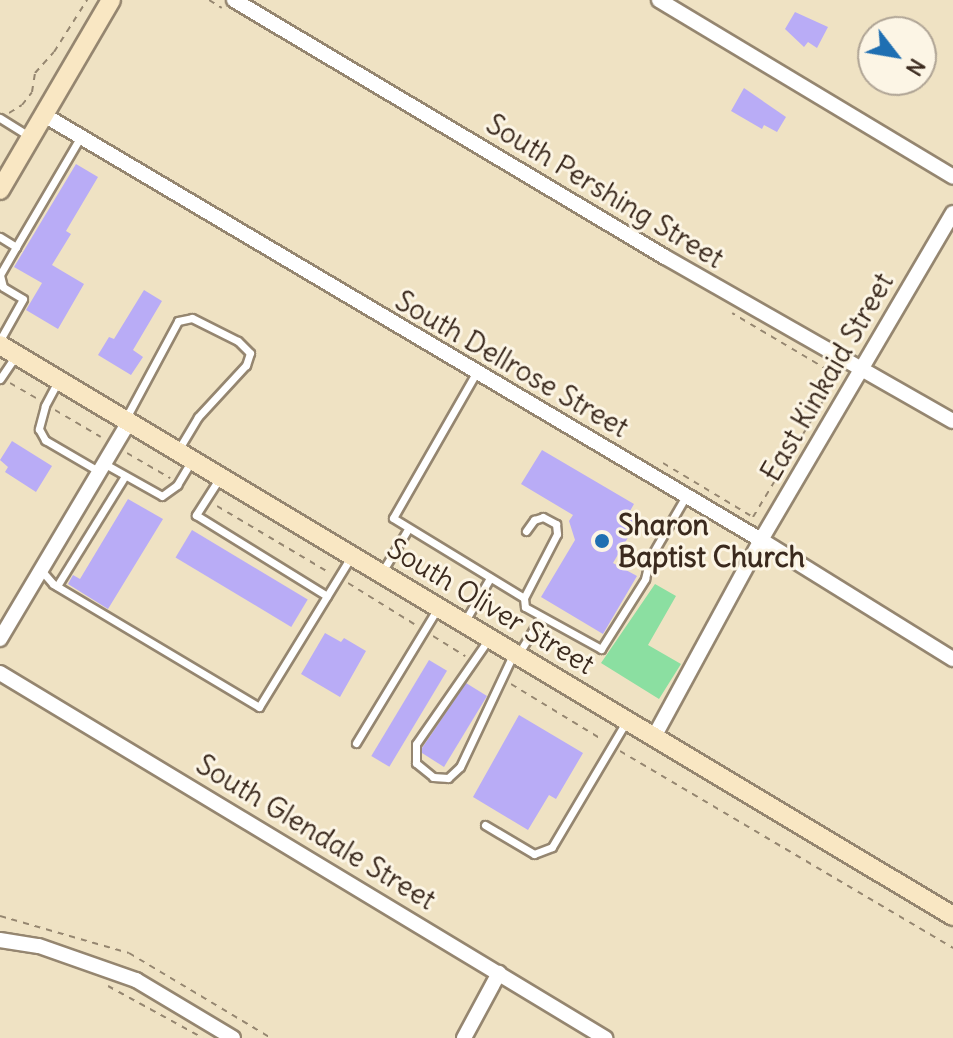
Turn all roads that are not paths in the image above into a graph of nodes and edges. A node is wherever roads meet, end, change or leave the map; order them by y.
1 (111, 0) edge
2 (659, 0) edge
3 (229, 4) edge
4 (44, 115) junction
5 (1, 119) edge
6 (31, 137) junction
7 (80, 138) junction
8 (953, 177) edge
9 (0, 190) edge
10 (953, 213) edge
11 (0, 237) edge
12 (16, 247) junction
13 (5, 347) edge
14 (860, 371) junction
15 (476, 373) junction
16 (0, 379) edge
17 (59, 380) junction
18 (127, 421) junction
19 (953, 421) edge
20 (184, 455) junction
21 (103, 468) junction
22 (125, 476) junction
23 (220, 477) junction
24 (686, 496) junction
25 (408, 529) junction
26 (526, 531) dead end
27 (761, 540) junction
28 (352, 555) junction
29 (41, 570) junction
30 (381, 573) junction
31 (490, 578) junction
32 (57, 586) junction
33 (327, 596) junction
34 (524, 598) junction
35 (438, 607) junction
36 (541, 617) junction
37 (464, 623) junction
38 (489, 638) junction
39 (0, 639) edge
40 (516, 654) junction
41 (953, 659) edge
42 (0, 673) edge
43 (628, 720) junction
44 (654, 737) junction
45 (356, 743) dead end
46 (485, 825) dead end
47 (953, 916) edge
48 (0, 940) edge
49 (499, 973) junction
50 (233, 1038) edge
51 (464, 1038) edge
52 (605, 1038) edge

1 - 4 main road
2 - 8 street
3 - 14 street, South Pershing Street
4 - 6 main road
4 - 7 street, South Dellrose Street
5 - 6 lane
6 - 9 main road
7 - 12 lane
7 - 15 street, South Dellrose Street
10 - 14 street, East Kinkaid Street
11 - 12 lane
12 - 13 lane
13 - 16 lane
13 - 17 main road, South Oliver Street
14 - 19 street, South Pershing Street
14 - 27 street, East Kinkaid Street
15 - 24 street, South Dellrose Street
15 - 25 lane
17 - 18 main road, South Oliver Street
17 - 21 lane
18 - 20 main road, South Oliver Street
18 - 20 lane
18 - 21 street
20 - 22 lane
20 - 23 main road, South Oliver Street
21 - 22 lane
21 - 29 street
22 - 32 lane
23 - 28 main road, South Oliver Street
23 - 33 lane
24 - 27 street, South Dellrose Street
24 - 36 lane
25 - 30 lane
25 - 31 lane
26 - 34 lane
27 - 41 street, South Dellrose Street
27 - 44 street, East Kinkaid Street
28 - 30 main road, South Oliver Street
28 - 33 lane
29 - 32 lane
29 - 39 street
30 - 35 main road, South Oliver Street
31 - 34 lane
31 - 37 lane
32 - 33 lane
34 - 36 lane
35 - 37 main road, South Oliver Street
35 - 45 lane
36 - 40 lane
37 - 38 main road, South Oliver Street
38 - 40 main road, South Oliver Street
38 - 40 lane
40 - 43 main road, South Oliver Street
42 - 49 street, South Glendale Street
43 - 44 main road, South Oliver Street
43 - 46 lane
44 - 47 main road, South Oliver Street
48 - 50 street
49 - 51 street
49 - 52 street, South Glendale Street

